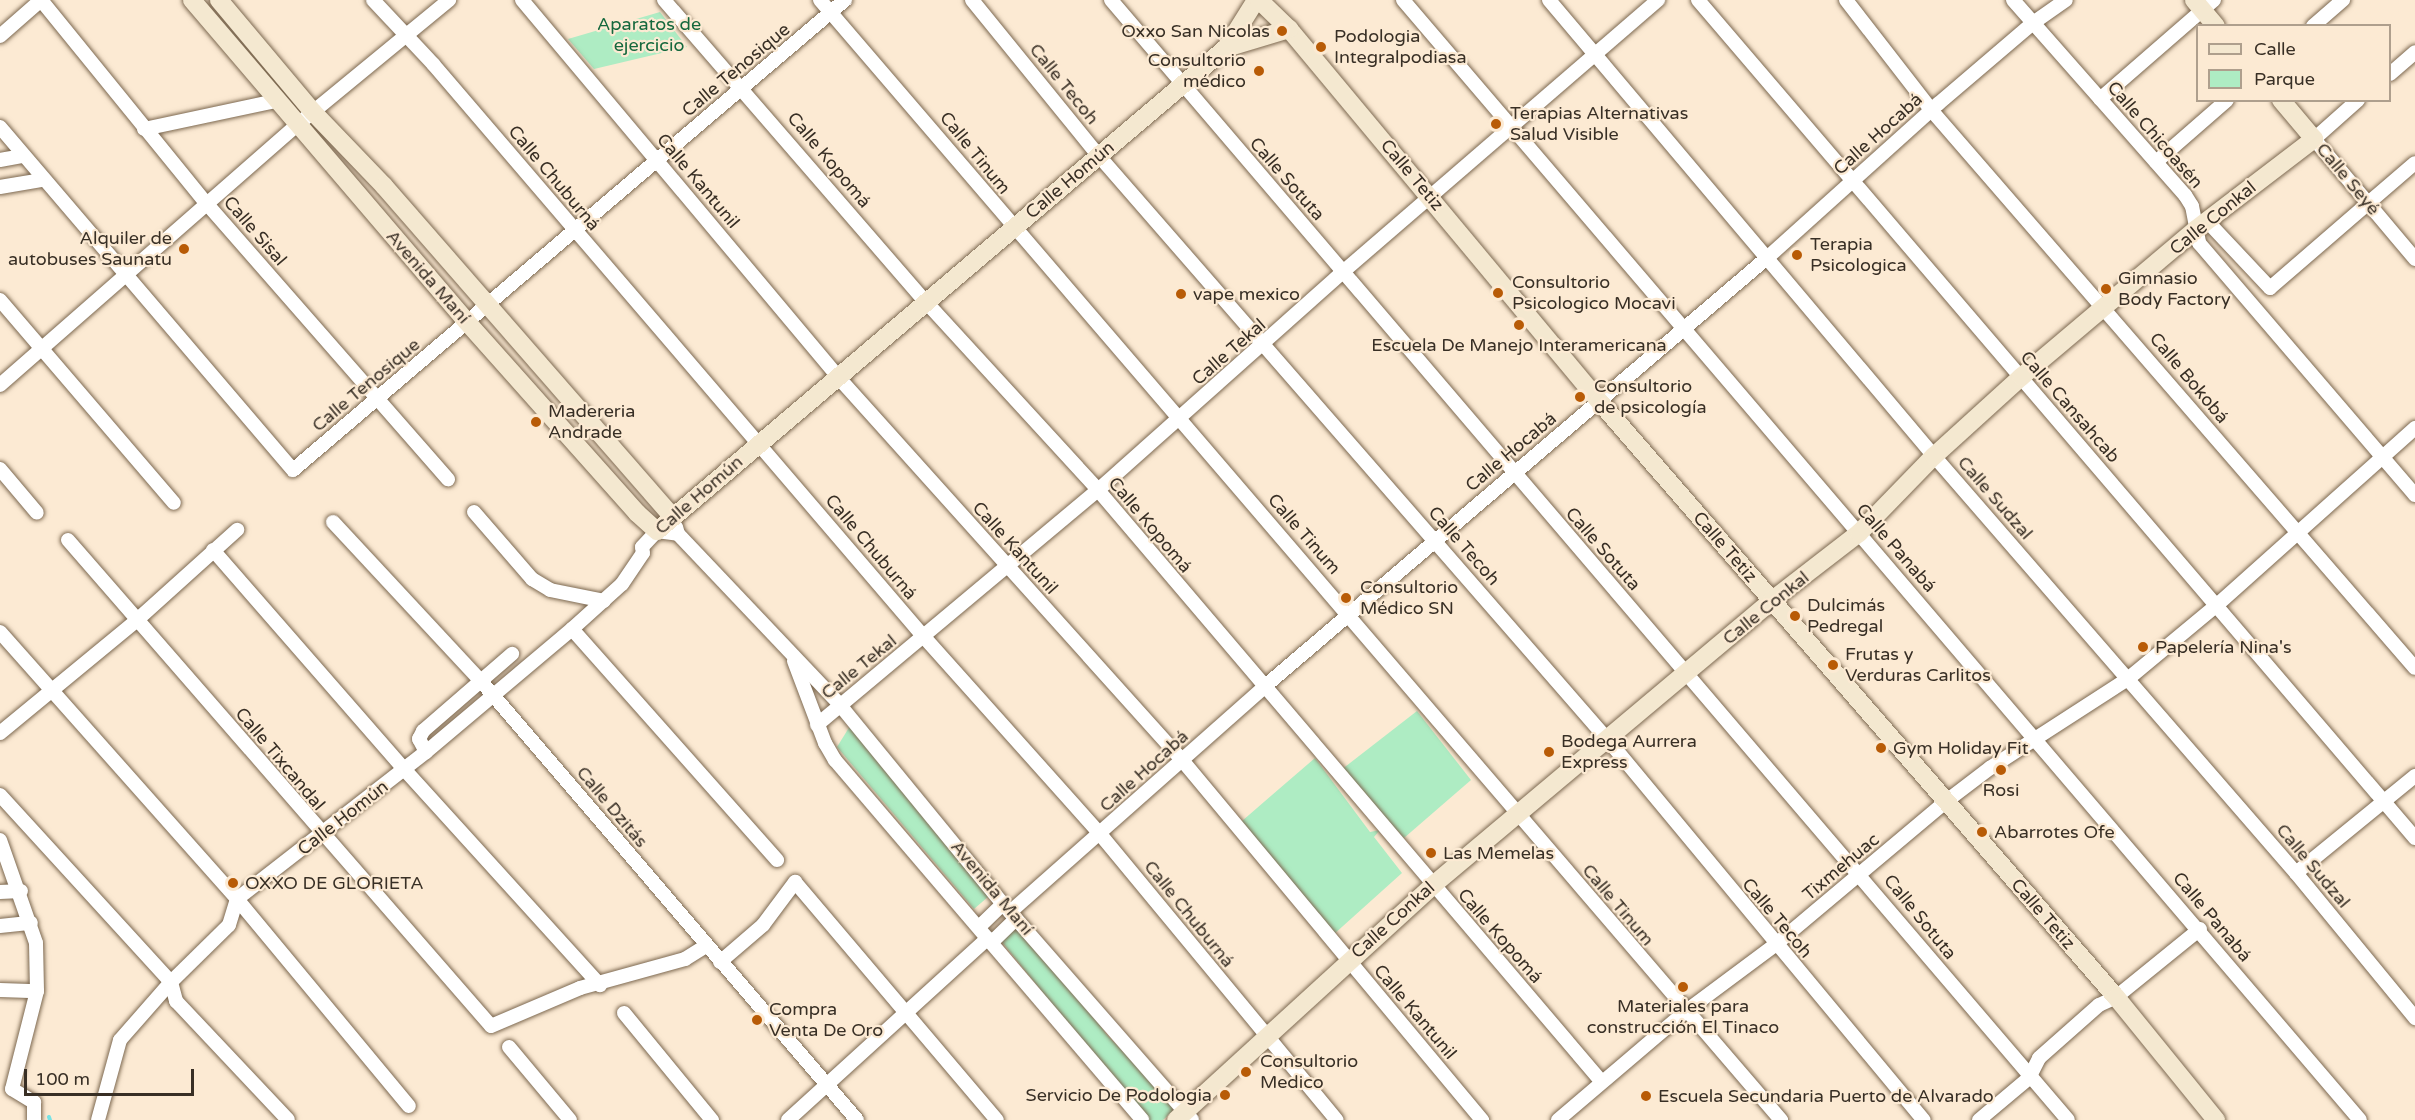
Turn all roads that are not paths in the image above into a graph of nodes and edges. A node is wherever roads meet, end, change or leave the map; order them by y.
1 (41, 0) edge
2 (192, 0) edge
3 (219, 0) edge
4 (373, 0) edge
5 (448, 0) edge
6 (522, 0) edge
7 (664, 0) edge
8 (820, 0) edge
9 (845, 0) edge
10 (972, 0) edge
11 (1112, 0) edge
12 (1258, 0) edge
13 (1403, 0) edge
14 (1549, 0) edge
15 (1658, 0) edge
16 (1698, 0) edge
17 (1846, 0) edge
18 (2013, 0) edge
19 (2066, 0) edge
20 (2343, 0) edge
21 (2204, 3) edge
22 (831, 12) junction
23 (2033, 23) junction
24 (2215, 24) edge
25 (2315, 24) edge
26 (1289, 29) junction
27 (0, 36) edge
28 (405, 37) junction
29 (1226, 48) junction
30 (2415, 52) edge
31 (1595, 54) junction
32 (2391, 73) edge
33 (1181, 86) junction
34 (743, 87) junction
35 (2100, 99) junction
36 (276, 101) junction
37 (2225, 102) edge
38 (2283, 102) edge
39 (2356, 102) edge
40 (1932, 111) junction
41 (313, 112) junction
42 (297, 125) junction
43 (1511, 126) junction
44 (0, 128) edge
45 (144, 129) junction
46 (2314, 139) junction
47 (22, 156) junction
48 (1099, 156) junction
49 (0, 160) edge
50 (658, 160) junction
51 (2156, 162) junction
52 (2415, 163) edge
53 (42, 180) junction
54 (1853, 181) junction
55 (0, 188) edge
56 (1430, 196) junction
57 (207, 204) junction
58 (2369, 204) junction
59 (2201, 226) junction
60 (1013, 229) junction
61 (575, 231) junction
62 (2414, 255) edge
63 (1768, 257) junction
64 (1344, 271) junction
65 (124, 274) junction
66 (0, 300) edge
67 (926, 302) junction
68 (489, 304) junction
69 (2105, 306) junction
70 (467, 322) junction
71 (1683, 330) junction
72 (1265, 345) junction
73 (43, 348) junction
74 (838, 377) junction
75 (2021, 377) junction
76 (0, 385) edge
77 (378, 399) junction
78 (1599, 401) junction
79 (1179, 419) junction
80 (2415, 428) edge
81 (760, 443) junction
82 (1934, 456) junction
83 (2382, 456) junction
84 (0, 469) edge
85 (1513, 473) junction
86 (448, 479) dead end
87 (1098, 490) junction
88 (2415, 495) edge
89 (174, 502) dead end
90 (474, 512) dead end
91 (37, 513) dead end
92 (333, 522) dead end
93 (675, 526) junction
94 (237, 530) dead end
95 (657, 531) junction
96 (2296, 532) junction
97 (1859, 533) junction
98 (68, 540) dead end
99 (1436, 540) junction
100 (213, 550) junction
101 (1007, 567) junction
102 (604, 601) junction
103 (1771, 601) junction
104 (2217, 605) junction
105 (1352, 616) junction
106 (137, 620) junction
107 (573, 629) junction
108 (0, 632) edge
109 (924, 637) junction
110 (512, 654) dead end
111 (792, 656) junction
112 (2415, 668) edge
113 (1687, 673) junction
114 (2129, 678) junction
115 (481, 681) junction
116 (1264, 687) junction
117 (52, 691) junction
118 (494, 696) junction
119 (840, 705) junction
120 (818, 725) junction
121 (0, 733) edge
122 (1608, 740) junction
123 (2037, 740) junction
124 (426, 752) junction
125 (1182, 760) junction
126 (404, 770) junction
127 (2415, 776) edge
128 (0, 795) edge
129 (2384, 801) junction
130 (1944, 803) junction
131 (1518, 814) junction
132 (1100, 834) junction
133 (322, 836) junction
134 (2415, 838) edge
135 (0, 840) edge
136 (777, 860) dead end
137 (2296, 873) junction
138 (1862, 874) junction
139 (1432, 885) junction
140 (21, 891) junction
141 (0, 892) edge
142 (237, 900) junction
143 (1010, 911) junction
144 (31, 923) junction
145 (0, 926) edge
146 (979, 927) junction
147 (2200, 928) junction
148 (990, 940) junction
149 (1775, 945) junction
150 (706, 946) junction
151 (1348, 960) junction
152 (720, 962) junction
153 (171, 982) junction
154 (600, 985) junction
155 (0, 990) edge
156 (37, 991) junction
157 (2116, 997) junction
158 (1685, 1012) junction
159 (624, 1013) dead end
160 (905, 1013) junction
161 (2415, 1018) edge
162 (1267, 1037) junction
163 (509, 1047) dead end
164 (2030, 1078) junction
165 (1601, 1081) junction
166 (827, 1085) junction
167 (6, 1092) edge
168 (409, 1106) dead end
169 (1185, 1117) edge
170 (34, 1120) edge
171 (98, 1120) edge
172 (288, 1120) edge
173 (570, 1120) edge
174 (712, 1120) edge
175 (788, 1120) edge
176 (857, 1120) edge
177 (997, 1120) edge
178 (1142, 1120) edge
179 (1337, 1120) edge
180 (1482, 1120) edge
181 (1558, 1120) edge
182 (1781, 1120) edge
183 (1923, 1120) edge
184 (1979, 1120) edge
185 (2068, 1120) edge
186 (2216, 1120) edge
187 (2360, 1120) edge

1 - 27 street
1 - 45 street, Calle Sisal
2 - 36 street, Avenida Maní
3 - 41 street, Avenida Maní
4 - 28 street, Calle Chuburná
5 - 28 street
6 - 50 street, Calle Kantunil
7 - 34 street, Calle Kopomá
8 - 22 street, Calle Tinum
9 - 22 street, Calle Tenosique
10 - 48 street, Calle Tecoh
11 - 33 street, Calle Sotuta
12 - 26 street, Calle Tetiz
12 - 29 street, Calle Homún
13 - 43 street, Calle Panabá
14 - 31 street, Calle Sudzal
15 - 31 street, Calle Tekal
16 - 54 street, Calle Cansahcab
17 - 40 street, Calle Bokobá
18 - 23 street, Calle Chicoasén
19 - 23 street, Calle Hocabá
20 - 25 street
21 - 24 street
21 - 35 street
22 - 34 street, Calle Tenosique
22 - 60 street, Calle Tinum
23 - 35 street, Calle Chicoasén
23 - 40 street, Calle Hocabá
26 - 29 street, Calle Homún
26 - 56 street, Calle Tetiz
28 - 41 street
28 - 61 street, Calle Chuburná
29 - 33 street, Calle Homún
30 - 32 street
31 - 43 street, Calle Tekal
31 - 63 street, Calle Sudzal
33 - 48 street, Calle Homún
33 - 64 street, Calle Sotuta
34 - 50 street, Calle Tenosique
34 - 67 street, Calle Kopomá
35 - 51 street, Calle Chicoasén
36 - 42 street, Avenida Maní
36 - 45 street
37 - 51 street
38 - 46 street, Calle Seyé
39 - 46 street, Calle Conkal
40 - 54 street, Calle Hocabá
40 - 69 street, Calle Bokobá
41 - 42 street
41 - 68 street, Avenida Maní
42 - 57 street
42 - 70 street, Avenida Maní
43 - 56 street, Calle Tekal
43 - 71 street, Calle Panabá
44 - 47 street
45 - 57 street, Calle Sisal
46 - 58 street, Calle Seyé
46 - 59 street, Calle Conkal
47 - 49 street
47 - 53 street
48 - 60 street, Calle Homún
48 - 72 street, Calle Tecoh
50 - 61 street, Calle Tenosique
50 - 74 street, Calle Kantunil
51 - 59 street, Calle Chicoasén
52 - 58 street
53 - 55 street
53 - 65 street
54 - 63 street, Calle Hocabá
54 - 75 street, Calle Cansahcab
56 - 64 street, Calle Tekal
56 - 78 street, Calle Tetiz
57 - 65 street
57 - 77 street, Calle Sisal
58 - 59 street
58 - 62 street, Calle Seyé
59 - 69 street, Calle Conkal
59 - 83 street, Calle Chicoasén
60 - 67 street, Calle Homún
60 - 79 street, Calle Tinum
61 - 68 street, Calle Tenosique
61 - 81 street, Calle Chuburná
63 - 71 street, Calle Hocabá
63 - 82 street, Calle Sudzal
64 - 72 street, Calle Tekal
64 - 85 street, Calle Sotuta
65 - 73 street
65 - 77 street, Calle Tenosique
66 - 73 street
67 - 74 street, Calle Homún
67 - 87 street, Calle Kopomá
68 - 70 street, Calle Tenosique
68 - 93 street, Avenida Maní
69 - 75 street, Calle Conkal
69 - 96 street, Calle Bokobá
70 - 77 street, Calle Tenosique
70 - 95 street, Avenida Maní
71 - 78 street, Calle Hocabá
71 - 97 street, Calle Panabá
72 - 79 street, Calle Tekal
72 - 99 street, Calle Tecoh
73 - 76 street
73 - 89 street
74 - 81 street, Calle Homún
74 - 101 street, Calle Kantunil
75 - 82 street, Calle Conkal
75 - 104 street, Calle Cansahcab
77 - 86 street, Calle Sisal
78 - 85 street, Calle Hocabá
78 - 103 street, Calle Tetiz
79 - 87 street, Calle Tekal
79 - 105 street, Calle Tinum
80 - 83 street, Tixmehuac
81 - 93 street, Calle Homún
81 - 109 street, Calle Chuburná
82 - 97 street, Calle Conkal
82 - 114 street, Calle Sudzal
83 - 88 street, Calle Chicoasén
83 - 96 street, Tixmehuac
84 - 91 street
85 - 99 street, Calle Hocabá
85 - 113 street, Calle Sotuta
87 - 101 street, Calle Tekal
87 - 116 street, Calle Kopomá
90 - 102 street
92 - 115 street, Calle Dzitás
93 - 95 street, Calle Homún
93 - 111 street, Avenida Maní
94 - 100 street
95 - 102 street, Calle Homún
96 - 104 street, Tixmehuac
96 - 112 street, Calle Bokobá
97 - 103 street, Calle Conkal
97 - 123 street, Calle Panabá
98 - 106 street, Calle Tixcandal
99 - 105 street, Calle Hocabá
99 - 122 street, Calle Tecoh
100 - 106 street
100 - 126 street
101 - 109 street, Calle Tekal
101 - 125 street, Calle Kantunil
102 - 107 street, Calle Homún
103 - 113 street, Calle Conkal
103 - 130 street, Calle Tetiz
104 - 114 street, Tixmehuac
104 - 129 street, Calle Cansahcab
105 - 116 street, Calle Hocabá
105 - 131 street, Calle Tinum
106 - 117 street
106 - 133 street, Calle Tixcandal
107 - 118 street, Calle Homún
107 - 136 street
108 - 117 street
109 - 119 street, Calle Tekal
109 - 132 street, Calle Chuburná
110 - 115 street
111 - 119 street, Avenida Maní
111 - 120 street, Avenida Maní
113 - 122 street, Calle Conkal
113 - 138 street, Calle Sotuta
114 - 123 street, Tixmehuac
114 - 137 street, Calle Sudzal
115 - 118 street, Calle Dzitás
115 - 124 street
116 - 125 street, Calle Hocabá
116 - 139 street, Calle Kopomá
117 - 121 street
117 - 142 street
118 - 124 street, Calle Homún
118 - 150 street, Calle Dzitás
119 - 120 street, Calle Tekal
119 - 143 street, Avenida Maní
120 - 146 street, Avenida Maní
122 - 131 street, Calle Conkal
122 - 149 street, Calle Tecoh
123 - 130 street, Tixmehuac
123 - 147 street, Calle Panabá
124 - 126 street, Calle Homún
125 - 132 street, Calle Hocabá
125 - 151 street, Calle Kantunil
126 - 133 street, Calle Homún
126 - 154 street
127 - 129 street
128 - 153 street
129 - 134 street, Calle Cansahcab
129 - 137 street
130 - 138 street, Tixmehuac
130 - 157 street, Calle Tetiz
131 - 139 street, Calle Conkal
131 - 158 street, Calle Tinum
132 - 143 street, Calle Hocabá
132 - 162 street, Calle Chuburná
133 - 142 street, Calle Homún
133 - 154 street, Calle Tixcandal
135 - 140 street
137 - 161 street, Calle Sudzal
138 - 149 street, Tixmehuac
138 - 164 street, Calle Sotuta
139 - 151 street, Calle Conkal
139 - 165 street, Calle Kopomá
140 - 141 street
140 - 144 street
142 - 153 street
142 - 168 street
143 - 146 street, Calle Hocabá
143 - 148 street, Calle Hocabá
143 - 169 street, Avenida Maní
144 - 145 street
144 - 156 street
146 - 148 street, Avenida Maní
147 - 157 street
147 - 187 street, Calle Panabá
148 - 160 street, Calle Hocabá
148 - 178 street, Avenida Maní
149 - 158 street, Tixmehuac
149 - 183 street, Calle Tecoh
150 - 152 street, Calle Dzitás
150 - 154 street
151 - 162 street, Calle Conkal
151 - 180 street, Calle Kantunil
152 - 160 street
152 - 166 street, Calle Dzitás
153 - 171 street
153 - 172 street
155 - 156 street
156 - 167 street
157 - 164 street
157 - 186 street, Calle Tetiz
158 - 165 street, Tixmehuac
158 - 182 street, Calle Tinum
159 - 174 street
160 - 166 street, Calle Hocabá
160 - 177 street
162 - 169 street, Calle Conkal
162 - 179 street, Calle Chuburná
163 - 173 street
164 - 184 street
164 - 185 street, Calle Sotuta
165 - 181 street, Tixmehuac
166 - 175 street, Calle Hocabá
166 - 176 street, Calle Dzitás
167 - 170 street

